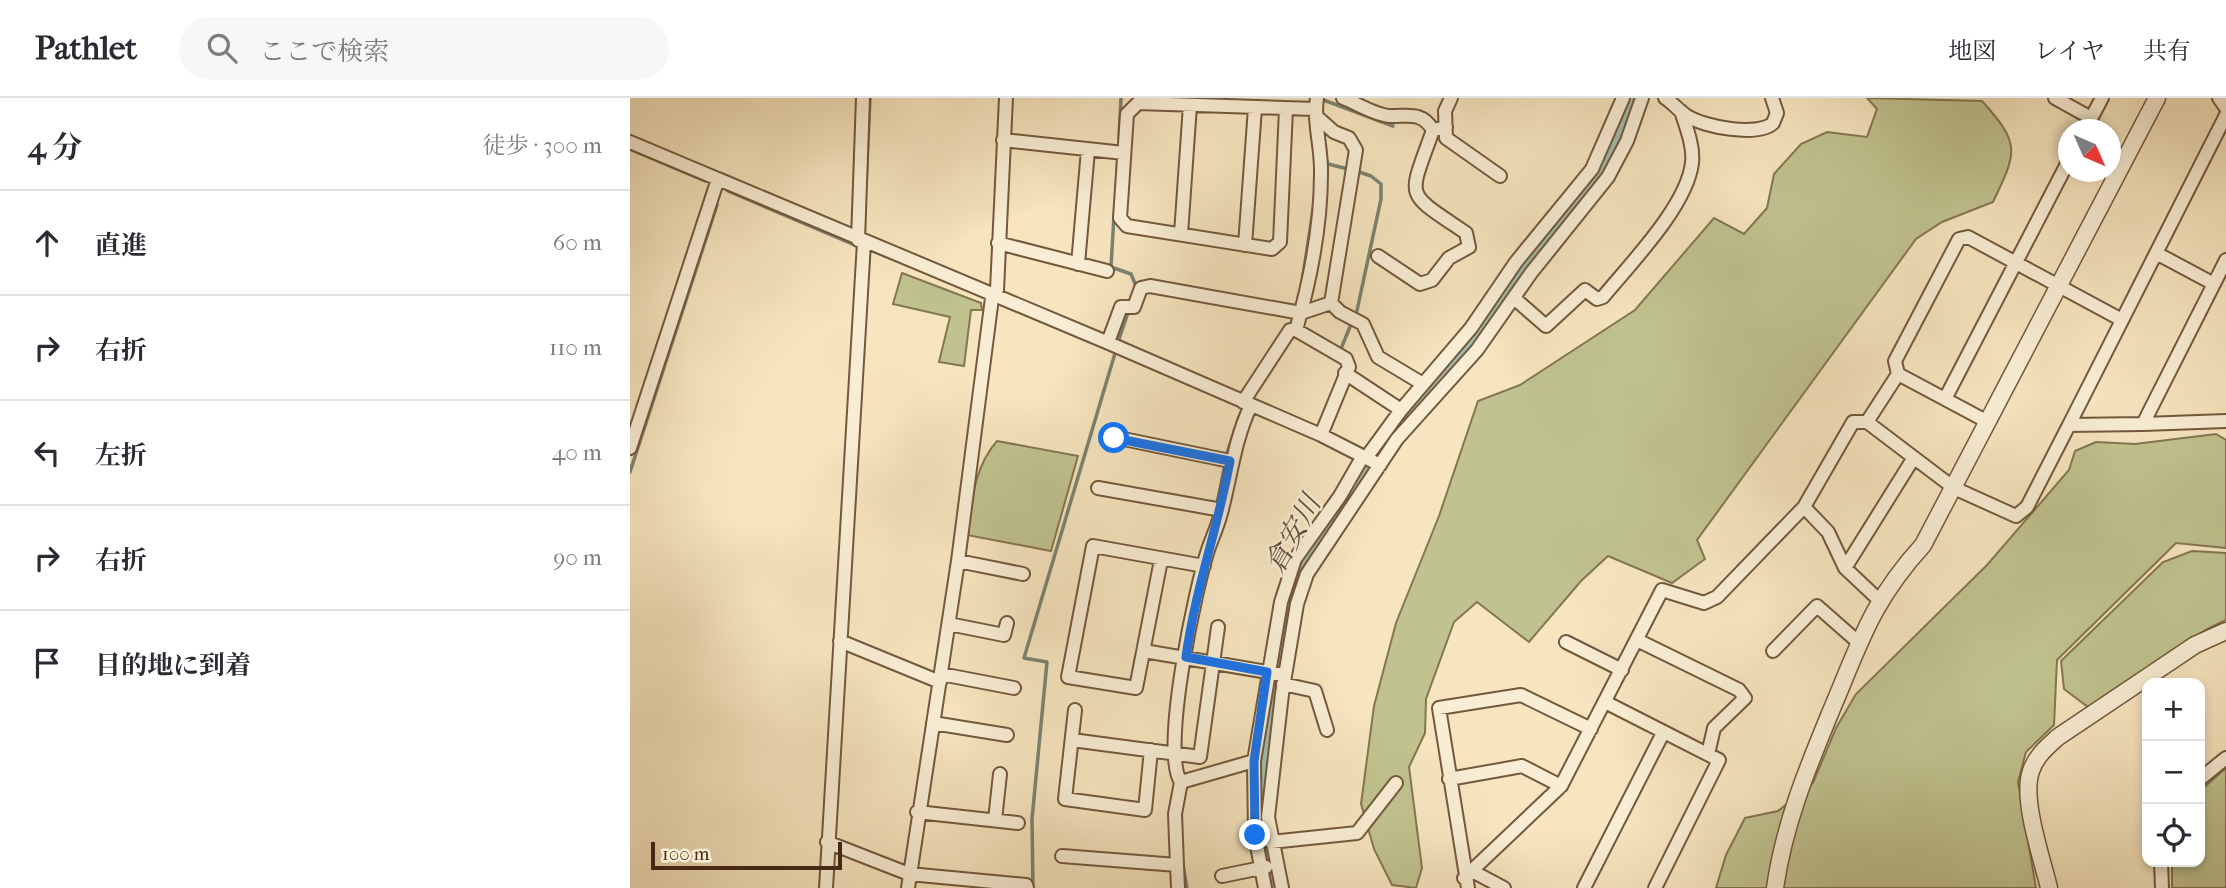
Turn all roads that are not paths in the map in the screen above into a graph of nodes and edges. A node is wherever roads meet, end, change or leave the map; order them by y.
1 (863, 98) edge
2 (1006, 98) edge
3 (1343, 98) edge
4 (1451, 98) edge
5 (1623, 98) edge
6 (1642, 98) edge
7 (1665, 98) edge
8 (1772, 98) edge
9 (2055, 98) edge
10 (2102, 98) edge
11 (2157, 98) edge
12 (2219, 98) edge
13 (1190, 105) junction
14 (1255, 108) junction
15 (2226, 108) edge
16 (1286, 109) junction
17 (1681, 111) junction
18 (1318, 112) edge
19 (2226, 115) edge
20 (2082, 119) edge
21 (2091, 119) edge
22 (1439, 128) junction
23 (1003, 141) junction
24 (630, 142) edge
25 (1088, 150) junction
26 (1124, 153) junction
27 (1500, 176) dead end
28 (718, 179) junction
29 (2058, 181) edge
30 (1181, 234) junction
31 (998, 243) junction
32 (864, 244) junction
33 (1245, 245) junction
34 (2156, 253) junction
35 (1378, 256) dead end
36 (2226, 260) edge
37 (2016, 263) junction
38 (1078, 264) junction
39 (1107, 271) dead end
40 (2214, 284) junction
41 (2059, 287) junction
42 (994, 295) junction
43 (1514, 298) junction
44 (1331, 303) junction
45 (1298, 312) junction
46 (2122, 320) junction
47 (1296, 330) junction
48 (1113, 345) junction
49 (1345, 373) junction
50 (1898, 374) junction
51 (1423, 384) junction
52 (1945, 399) junction
53 (1248, 407) junction
54 (1401, 410) junction
55 (2226, 421) edge
56 (1867, 422) junction
57 (1988, 422) junction
58 (2143, 424) junction
59 (2069, 425) junction
60 (1389, 427) junction
61 (1321, 435) junction
62 (1401, 435) junction
63 (1114, 438) dead end
64 (630, 448) edge
65 (1364, 457) junction
66 (1913, 459) junction
67 (1227, 460) junction
68 (1380, 466) junction
69 (1098, 488) dead end
70 (1954, 488) junction
71 (1804, 507) junction
72 (1222, 510) junction
73 (1161, 559) junction
74 (958, 561) junction
75 (1204, 566) junction
76 (1845, 568) junction
77 (1023, 573) dead end
78 (1879, 600) junction
79 (1007, 623) dead end
80 (948, 624) junction
81 (1219, 626) dead end
82 (2226, 631) edge
83 (1637, 640) junction
84 (840, 641) junction
85 (1566, 642) dead end
86 (1858, 642) junction
87 (1144, 651) junction
88 (1773, 651) dead end
89 (1183, 657) junction
90 (1213, 663) junction
91 (1622, 670) junction
92 (1277, 675) junction
93 (940, 678) junction
94 (1014, 688) dead end
95 (1605, 702) junction
96 (1075, 710) dead end
97 (933, 723) junction
98 (1591, 729) junction
99 (1327, 730) dead end
100 (1663, 733) junction
101 (1007, 734) dead end
102 (1072, 740) junction
103 (1152, 750) junction
104 (1174, 753) junction
105 (1708, 754) junction
106 (2226, 758) edge
107 (1254, 761) junction
108 (1000, 774) dead end
109 (2205, 775) edge
110 (1449, 779) junction
111 (1396, 783) dead end
112 (1180, 784) junction
113 (1561, 786) junction
114 (917, 812) junction
115 (995, 820) junction
116 (1018, 823) dead end
117 (1271, 842) junction
118 (830, 843) junction
119 (1062, 856) dead end
120 (1177, 865) junction
121 (1267, 867) junction
122 (2161, 867) edge
123 (909, 874) junction
124 (1222, 876) dead end
125 (1468, 879) edge
126 (826, 888) edge
127 (908, 888) edge
128 (1027, 888) edge
129 (1178, 888) edge
130 (1265, 888) edge
131 (1282, 888) edge
132 (1504, 888) edge
133 (1584, 888) edge
134 (1655, 888) edge
135 (1775, 888) edge
136 (2049, 888) edge
137 (2162, 888) edge

1 - 32 street
2 - 23 street
3 - 22 street
4 - 22 street
5 - 51 street
6 - 43 street
7 - 17 street
8 - 17 street
9 - 20 street
10 - 21 street
11 - 41 street
12 - 15 street
13 - 14 street
13 - 26 street
13 - 30 street
14 - 16 street
14 - 33 street
16 - 18 street
16 - 33 street
17 - 43 street
18 - 44 street
18 - 45 street
19 - 34 street
22 - 27 street
22 - 35 street
23 - 25 street
23 - 31 street
24 - 28 street
25 - 26 street
25 - 38 street
26 - 30 street
28 - 32 street
28 - 64 street
29 - 37 street
30 - 33 street
31 - 38 street
31 - 42 street
32 - 42 street
32 - 84 street
34 - 40 street
34 - 46 street
36 - 40 street
37 - 41 street
37 - 50 street
37 - 52 street
38 - 39 street
40 - 58 street
41 - 46 street
41 - 57 street
42 - 48 street
42 - 74 street
43 - 62 street
44 - 45 street
44 - 51 street
45 - 47 street
45 - 48 street
46 - 59 street
47 - 49 street
47 - 53 street
48 - 53 street
49 - 54 street
49 - 61 street
50 - 52 street
50 - 56 street
51 - 54 street
52 - 57 street
53 - 61 street
53 - 67 street
54 - 60 street
55 - 58 street
56 - 66 street
56 - 71 street
57 - 70 street
58 - 59 street
59 - 70 street
60 - 62 street
60 - 65 street
61 - 65 street
62 - 68 street
63 - 67 street
65 - 68 street
65 - 92 street
66 - 70 street
66 - 76 street
67 - 72 street
68 - 92 street
69 - 72 street
70 - 78 street
71 - 76 street
71 - 83 street
72 - 75 street
73 - 75 street
73 - 87 street
73 - 87 street
74 - 77 street
74 - 80 street
75 - 89 street
76 - 78 street
78 - 86 street
79 - 80 street
80 - 93 street
81 - 90 street
82 - 136 street
83 - 91 street
83 - 105 street
84 - 93 street
84 - 118 street
85 - 91 street
86 - 88 street
86 - 135 street
87 - 89 street
89 - 90 street
89 - 104 street
90 - 92 street
90 - 104 street
91 - 95 street
92 - 99 street
92 - 107 street
92 - 117 street
93 - 94 street
93 - 97 street
95 - 98 street
95 - 100 street
96 - 102 street
97 - 101 street
97 - 114 street
98 - 110 street
98 - 113 street
100 - 105 street
100 - 133 street
102 - 103 street
102 - 103 street
103 - 104 street
104 - 112 street
105 - 134 street
106 - 109 street
107 - 112 street
107 - 121 street
108 - 115 street
110 - 113 street
110 - 125 street
111 - 117 street
112 - 120 street
113 - 125 street
114 - 115 street
114 - 123 street
115 - 116 street
117 - 121 street
118 - 123 street
118 - 126 street
119 - 120 street
120 - 129 street
121 - 124 street
121 - 130 street
121 - 131 street
122 - 137 street
123 - 127 street
123 - 128 street
125 - 132 street

